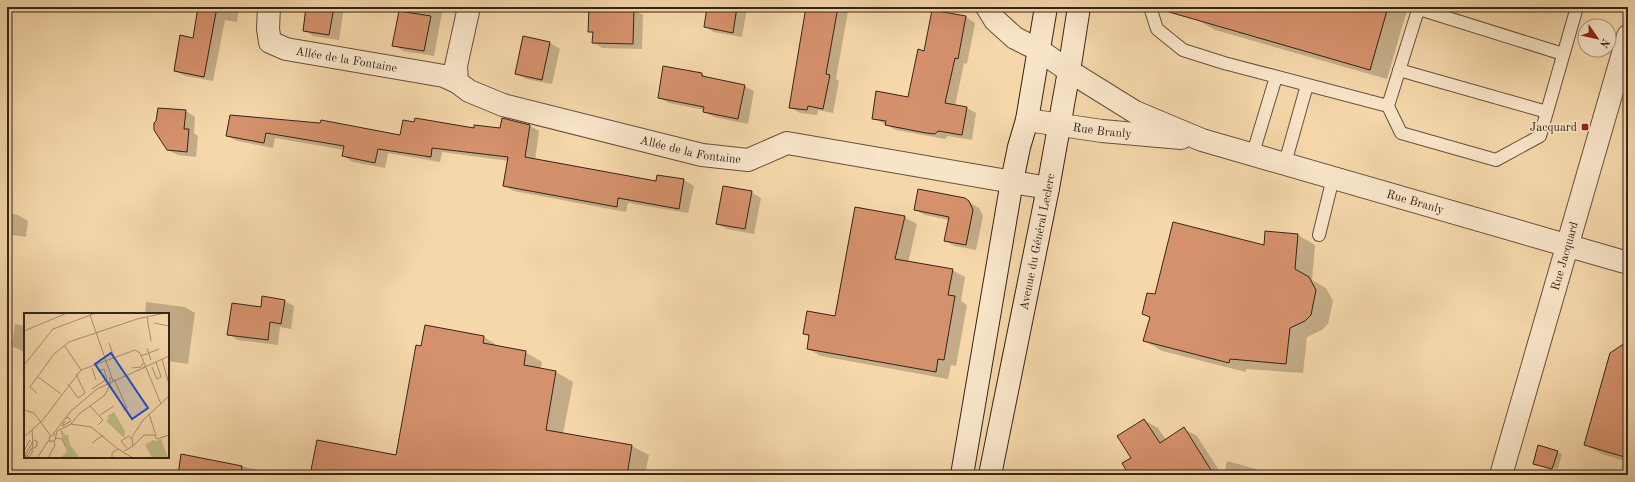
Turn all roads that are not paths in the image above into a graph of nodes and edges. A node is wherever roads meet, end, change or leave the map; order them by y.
1 (269, 7) edge
2 (469, 7) edge
3 (987, 7) edge
4 (1046, 7) edge
5 (1078, 7) edge
6 (1150, 7) edge
7 (1577, 7) edge
8 (1419, 8) edge
9 (1628, 36) edge
10 (1039, 50) junction
11 (1564, 54) junction
12 (1399, 70) junction
13 (1069, 71) junction
14 (1276, 77) junction
15 (457, 82) junction
16 (1307, 85) junction
17 (1388, 106) junction
18 (1547, 112) junction
19 (1027, 120) junction
20 (1060, 123) junction
21 (1202, 140) junction
22 (1253, 153) junction
23 (1285, 163) junction
24 (1333, 178) junction
25 (1012, 181) junction
26 (1048, 188) junction
27 (1319, 235) dead end
28 (1568, 247) junction
29 (1628, 263) edge
30 (1504, 474) edge
31 (962, 475) edge
32 (990, 475) edge

1 - 15 street, Allée de la Fontaine
2 - 15 street
3 - 10 street, Rue Branly
4 - 10 street
5 - 13 street, Avenue du Général Leclerc
6 - 14 lane
7 - 11 lane
8 - 11 lane
8 - 12 lane
9 - 28 street, Rue Jacquard
10 - 13 street, Rue Branly
10 - 19 street
11 - 18 lane
12 - 17 lane
12 - 18 lane
13 - 20 street, Avenue du Général Leclerc
13 - 21 street, Rue Branly
14 - 16 lane
14 - 22 lane
15 - 25 street, Allée de la Fontaine
16 - 17 lane
16 - 23 lane
17 - 18 lane
19 - 20 street, Rue Branly
19 - 25 street
20 - 21 street, Rue Branly
20 - 26 street, Avenue du Général Leclerc
21 - 22 street, Rue Branly
22 - 23 street, Rue Branly
23 - 24 street, Rue Branly
24 - 27 lane
24 - 28 street, Rue Branly
25 - 26 street, Allée de la Fontaine
25 - 31 street
26 - 32 street, Avenue du Général Leclerc
28 - 29 street, Rue Branly
28 - 30 street, Rue Jacquard

